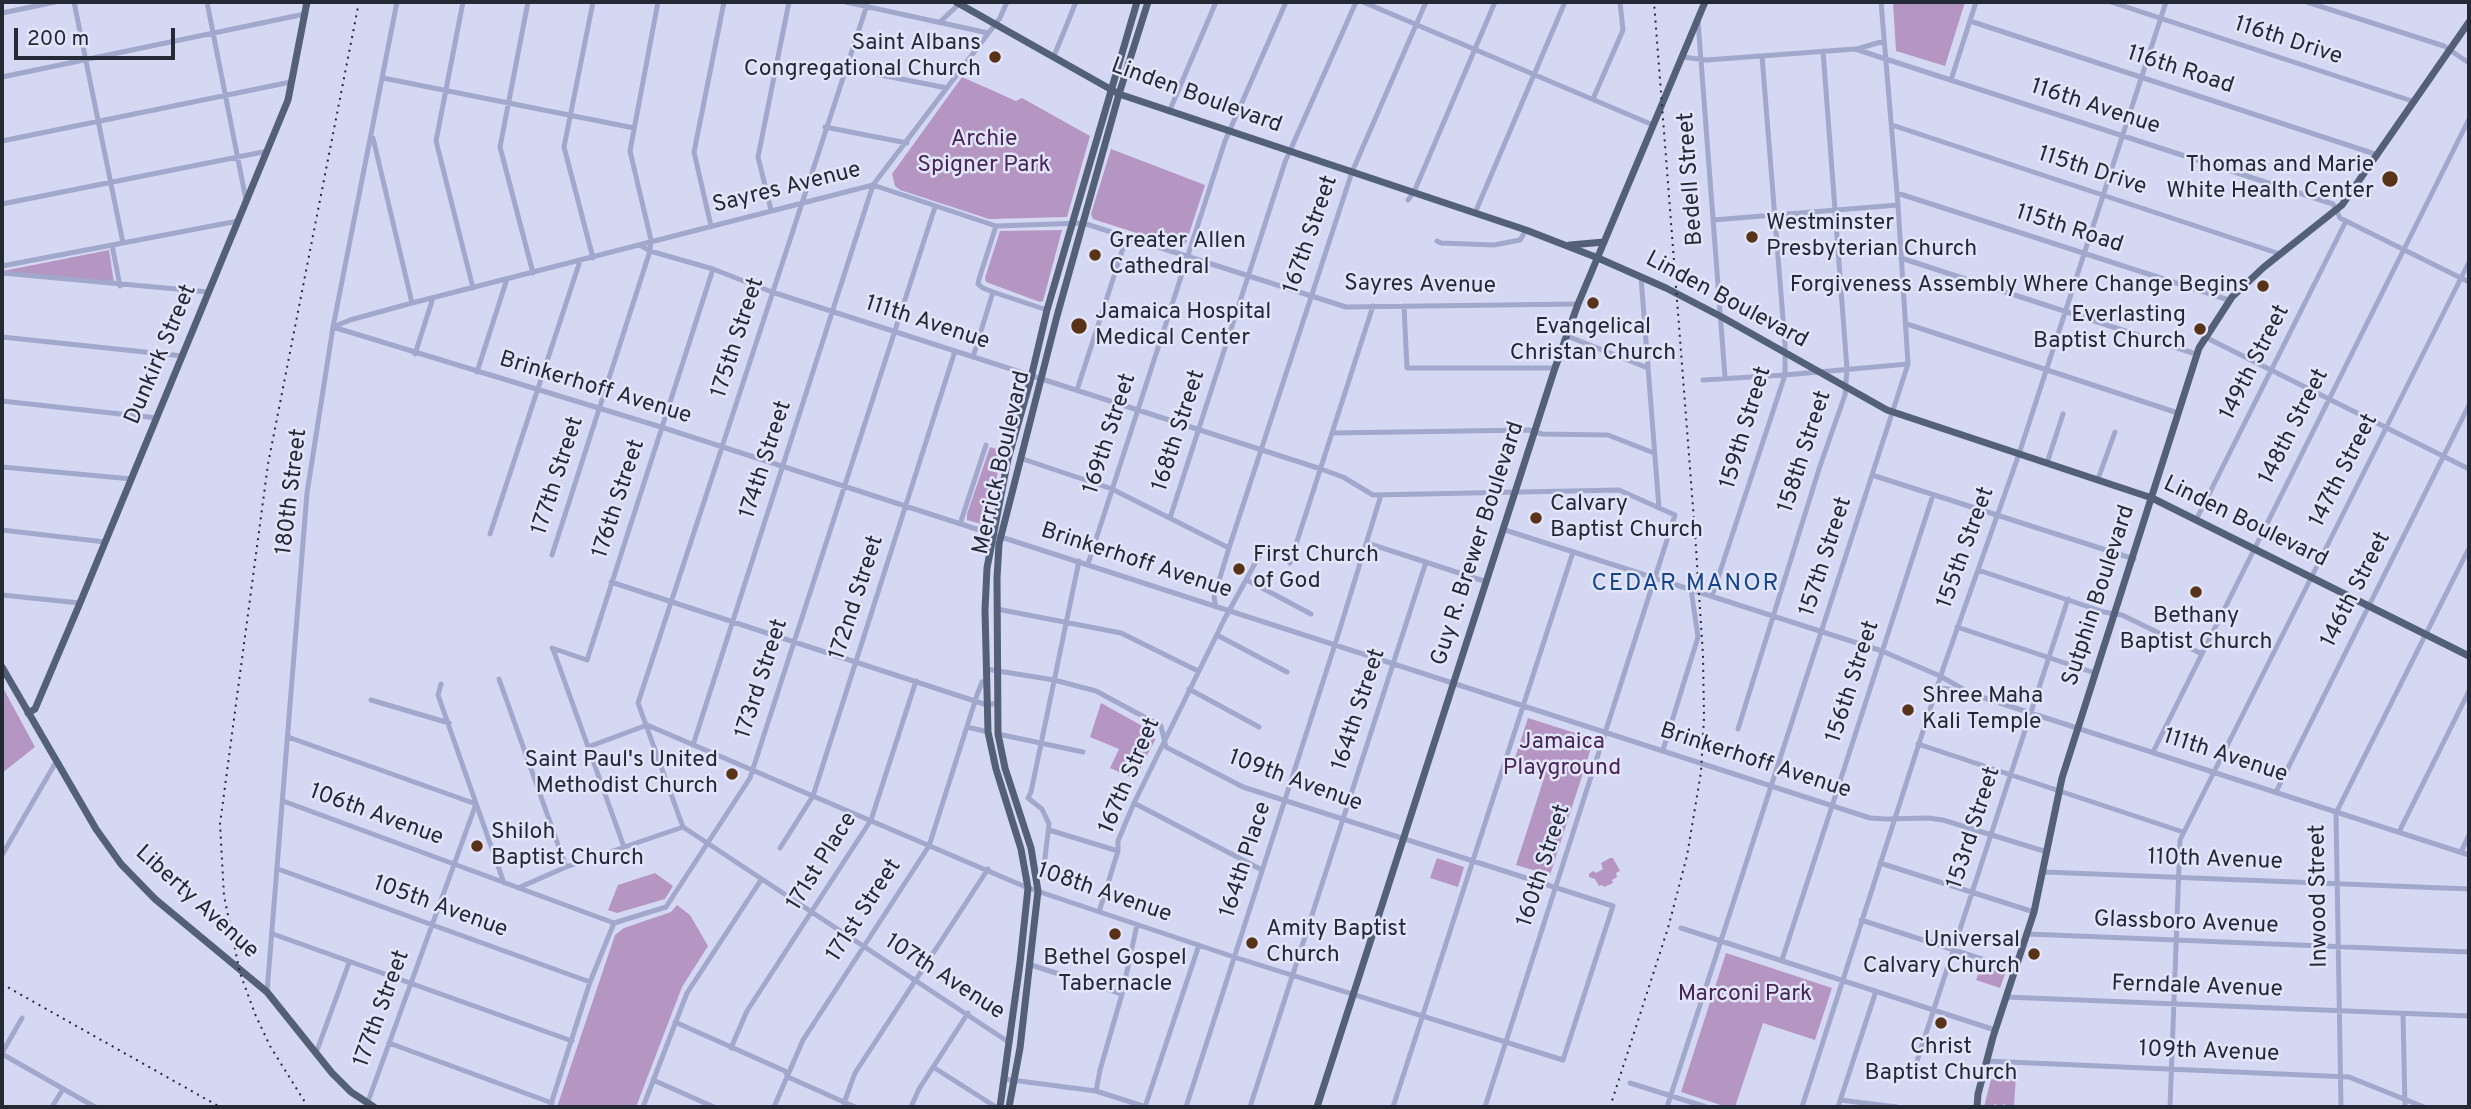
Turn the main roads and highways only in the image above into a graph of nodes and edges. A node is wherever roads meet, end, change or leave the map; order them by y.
1 (307, 2) edge
2 (1137, 2) edge
3 (1148, 2) edge
4 (1705, 2) edge
5 (958, 3) edge
6 (2469, 22) edge
7 (1110, 89) junction
8 (1119, 94) junction
9 (1604, 242) junction
10 (1566, 246) junction
11 (1598, 258) junction
12 (2152, 498) junction
13 (996, 536) junction
14 (2469, 656) edge
15 (2, 667) edge
16 (28, 713) junction
17 (369, 1106) edge
18 (998, 1107) edge
19 (1009, 1107) edge
20 (1317, 1107) edge
21 (1977, 1107) edge

1 - 16 main road, Dunkirk Street
2 - 7 main road, Merrick Boulevard
3 - 8 main road, Merrick Boulevard
4 - 9 main road, Guy R. Brewer Boulevard
5 - 7 main road, Linden Boulevard
6 - 12 main road, Sutphin Boulevard
7 - 8 main road, Linden Boulevard
7 - 13 main road, Merrick Boulevard
8 - 10 main road, Linden Boulevard
8 - 13 main road, Merrick Boulevard
9 - 10 main road
9 - 11 main road, Guy R. Brewer Boulevard
10 - 11 main road, Linden Boulevard
11 - 12 main road, Linden Boulevard
11 - 20 main road, Guy R. Brewer Boulevard
12 - 14 main road, Linden Boulevard
12 - 21 main road, Sutphin Boulevard
13 - 18 main road, Merrick Boulevard
13 - 19 main road, Merrick Boulevard
15 - 16 main road, Liberty Avenue
16 - 17 main road, Liberty Avenue

